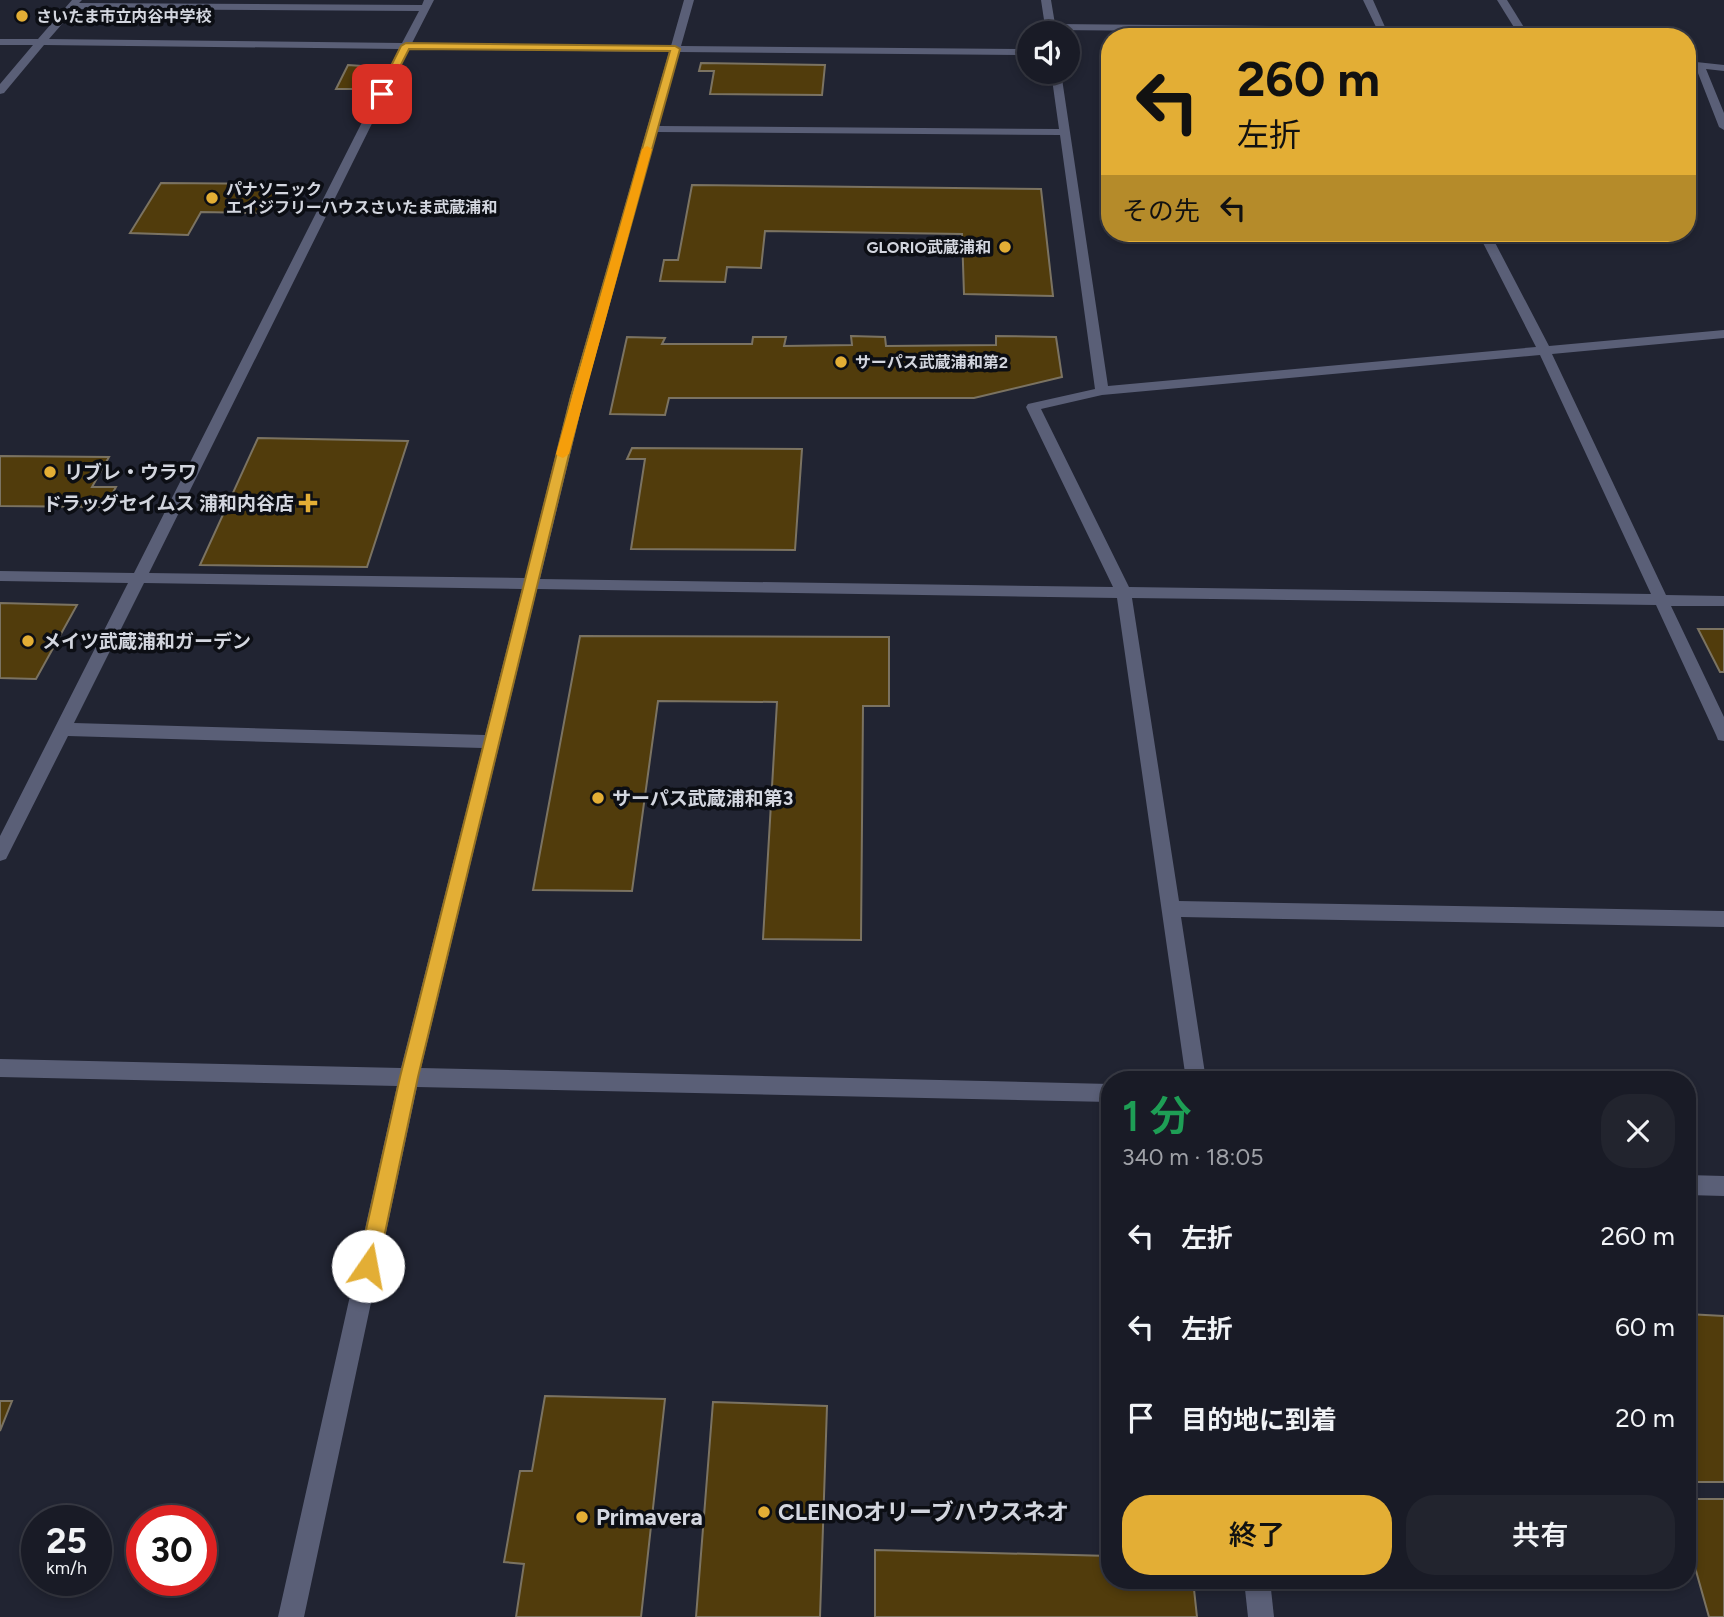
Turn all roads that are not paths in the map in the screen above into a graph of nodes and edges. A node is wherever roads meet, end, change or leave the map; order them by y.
1 (689, 0) edge
2 (1046, 0) edge
3 (1368, 0) edge
4 (1502, 0) edge
5 (75, 3) edge
6 (427, 4) edge
7 (1050, 21) edge
8 (1382, 28) edge
9 (1519, 28) edge
10 (1080, 30) edge
11 (1101, 30) edge
12 (0, 42) edge
13 (42, 43) junction
14 (406, 46) junction
15 (675, 49) junction
16 (1017, 52) edge
17 (1696, 65) edge
18 (1700, 66) junction
19 (1724, 68) edge
20 (1058, 84) edge
21 (0, 92) edge
22 (1724, 127) edge
23 (653, 129) junction
24 (1065, 132) junction
25 (1490, 242) edge
26 (1724, 334) edge
27 (1544, 350) junction
28 (1102, 391) junction
29 (0, 576) edge
30 (138, 578) junction
31 (531, 584) junction
32 (1124, 593) junction
33 (1661, 601) junction
34 (1724, 601) edge
35 (63, 729) junction
36 (1724, 736) edge
37 (492, 742) junction
38 (0, 854) edge
39 (1171, 909) junction
40 (1724, 919) edge
41 (0, 1068) edge
42 (1195, 1071) edge
43 (409, 1077) junction
44 (1101, 1093) edge
45 (1696, 1185) edge
46 (1724, 1186) edge
47 (1258, 1589) edge
48 (291, 1617) edge
49 (1261, 1617) edge

1 - 15 street
2 - 7 street
3 - 8 street
4 - 9 street
5 - 6 street
5 - 13 street
6 - 14 street
10 - 11 street
12 - 13 street
13 - 14 street
13 - 21 street
14 - 15 street
14 - 30 street
15 - 16 street
15 - 23 street
17 - 18 street
18 - 19 street
18 - 22 street
20 - 24 street
23 - 24 street
23 - 31 street
24 - 28 street
25 - 27 street
26 - 27 street
27 - 28 street
27 - 33 street
28 - 32 street
29 - 30 street
30 - 31 street
30 - 35 street
31 - 32 street
31 - 37 street
32 - 33 street
32 - 39 street
33 - 34 street
33 - 36 street
35 - 37 street
35 - 38 street
37 - 43 street
39 - 40 street
39 - 42 street
41 - 43 street
43 - 44 street
43 - 48 street
45 - 46 street
47 - 49 street

